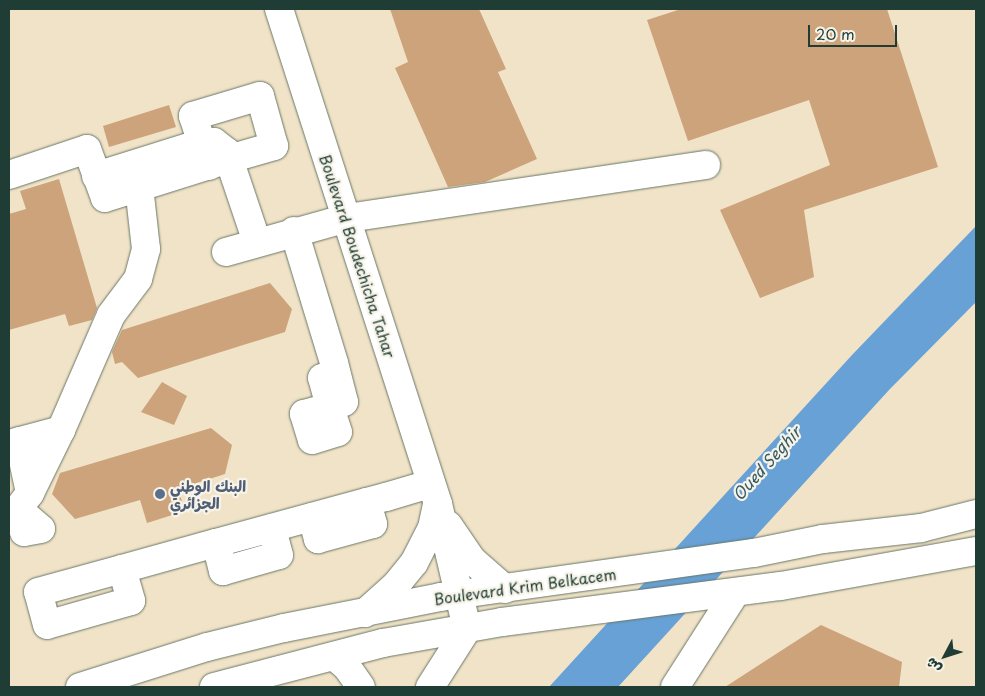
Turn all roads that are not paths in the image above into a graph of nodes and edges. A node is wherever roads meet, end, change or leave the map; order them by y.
1 (279, 9) edge
2 (213, 156) junction
3 (706, 165) dead end
4 (9, 175) edge
5 (96, 176) junction
6 (139, 187) junction
7 (346, 218) junction
8 (294, 231) junction
9 (257, 242) junction
10 (226, 252) dead end
11 (330, 406) dead end
12 (61, 430) junction
13 (14, 442) edge
14 (434, 494) junction
15 (976, 514) edge
16 (976, 551) edge
17 (122, 569) dead end
18 (509, 589) junction
19 (735, 593) junction
20 (458, 595) junction
21 (365, 613) junction
22 (467, 629) junction
23 (334, 656) junction
24 (80, 687) edge
25 (214, 687) edge
26 (361, 687) edge
27 (430, 687) edge
28 (675, 687) edge

1 - 7 main road, Boulevard Boudechicha Tahar
2 - 5 main road
2 - 6 main road
2 - 9 main road
3 - 7 main road
4 - 5 main road
5 - 6 main road
6 - 12 main road
7 - 8 main road
7 - 14 main road, Boulevard Boudechicha Tahar
8 - 9 main road
8 - 11 main road
9 - 10 main road
12 - 13 main road
12 - 13 main road
14 - 17 main road
14 - 18 main road, Boulevard Boudechicha Tahar
14 - 20 main road, Boulevard Boudechicha Tahar
14 - 21 main road
15 - 18 main road, Boulevard Krim Belkacem
16 - 19 main road
18 - 20 main road, Boulevard Krim Belkacem
19 - 22 main road
19 - 28 main road
20 - 21 main road, Boulevard Krim Belkacem
20 - 22 main road, Boulevard Boudechicha Tahar
21 - 24 main road, Boulevard Krim Belkacem
22 - 23 main road
22 - 27 main road
23 - 25 main road
23 - 26 main road

